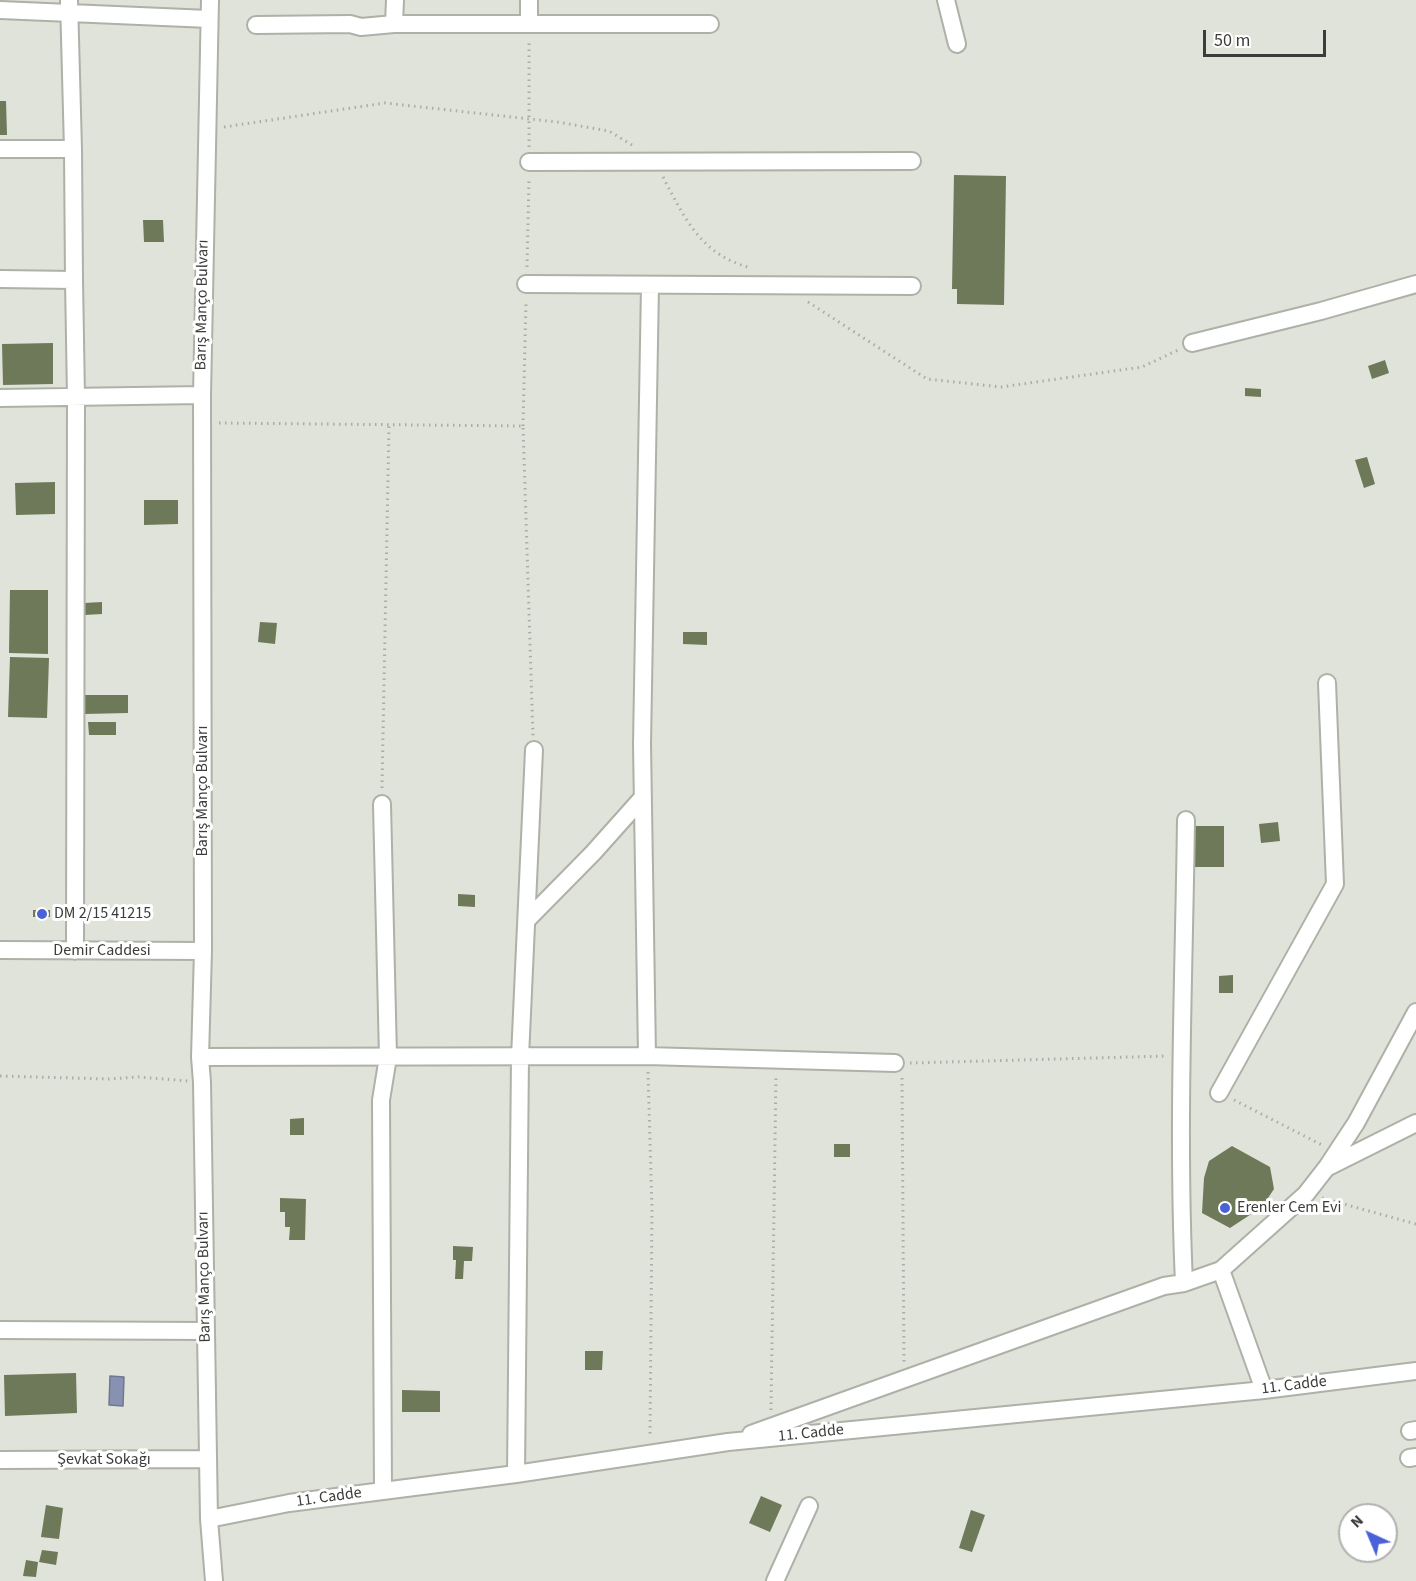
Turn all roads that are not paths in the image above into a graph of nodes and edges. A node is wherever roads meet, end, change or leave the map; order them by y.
1 (210, 0) edge
2 (395, 0) edge
3 (529, 0) edge
4 (946, 0) edge
5 (69, 7) edge
6 (0, 10) edge
7 (209, 19) junction
8 (529, 23) junction
9 (394, 24) junction
10 (710, 24) dead end
11 (256, 25) dead end
12 (957, 44) dead end
13 (0, 149) edge
14 (73, 149) junction
15 (912, 161) dead end
16 (529, 162) road end
17 (0, 279) edge
18 (74, 280) junction
19 (526, 284) road end
20 (1416, 284) edge
21 (650, 285) junction
22 (912, 286) dead end
23 (1192, 343) road end
24 (202, 395) junction
25 (76, 397) junction
26 (0, 398) edge
27 (1327, 683) dead end
28 (534, 750) road end
29 (643, 798) junction
30 (382, 804) road end
31 (1186, 820) dead end
32 (527, 920) junction
33 (0, 950) edge
34 (75, 951) junction
35 (203, 951) junction
36 (1416, 1012) edge
37 (647, 1056) junction
38 (200, 1057) junction
39 (388, 1057) junction
40 (520, 1057) junction
41 (899, 1063) road end
42 (1219, 1093) road end
43 (1416, 1123) edge
44 (1332, 1160) junction
45 (1221, 1270) junction
46 (1184, 1284) junction
47 (0, 1330) edge
48 (206, 1330) junction
49 (1416, 1371) edge
50 (1264, 1390) junction
51 (728, 1442) junction
52 (0, 1460) edge
53 (208, 1460) junction
54 (516, 1474) junction
55 (382, 1491) junction
56 (809, 1506) dead end
57 (209, 1519) junction
58 (214, 1581) edge
59 (774, 1581) edge

1 - 7 street, Barış Manço Bulvarı
2 - 9 street
3 - 8 street
4 - 12 street
5 - 6 street
5 - 7 street
5 - 14 street
7 - 24 street, Barış Manço Bulvarı
8 - 9 street
8 - 10 street
9 - 11 street
13 - 14 street
14 - 18 street
15 - 16 street
17 - 18 street
18 - 25 street
19 - 21 street
20 - 23 street
21 - 22 street
21 - 29 street
24 - 25 street
24 - 35 street, Barış Manço Bulvarı
25 - 26 street
25 - 34 street
27 - 42 street
28 - 32 street
29 - 32 street
29 - 37 street
30 - 39 street
31 - 46 street
32 - 40 street
33 - 34 street, Demir Caddesi
34 - 35 street, Demir Caddesi
35 - 38 street, Barış Manço Bulvarı
36 - 44 street
37 - 40 street
37 - 41 street
38 - 39 street
38 - 48 street, Barış Manço Bulvarı
39 - 40 street
39 - 55 street
40 - 54 street
43 - 44 street
44 - 45 street
45 - 46 street
45 - 50 street
46 - 51 street
47 - 48 street
48 - 53 street, Barış Manço Bulvarı
49 - 50 street, 11. Cadde
50 - 51 street, 11. Cadde
51 - 54 street, 11. Cadde
52 - 53 street, Şevkat Sokağı
53 - 57 street, Barış Manço Bulvarı
54 - 55 street, 11. Cadde
55 - 57 street, 11. Cadde
56 - 59 street
57 - 58 street, Barış Manço Bulvarı

